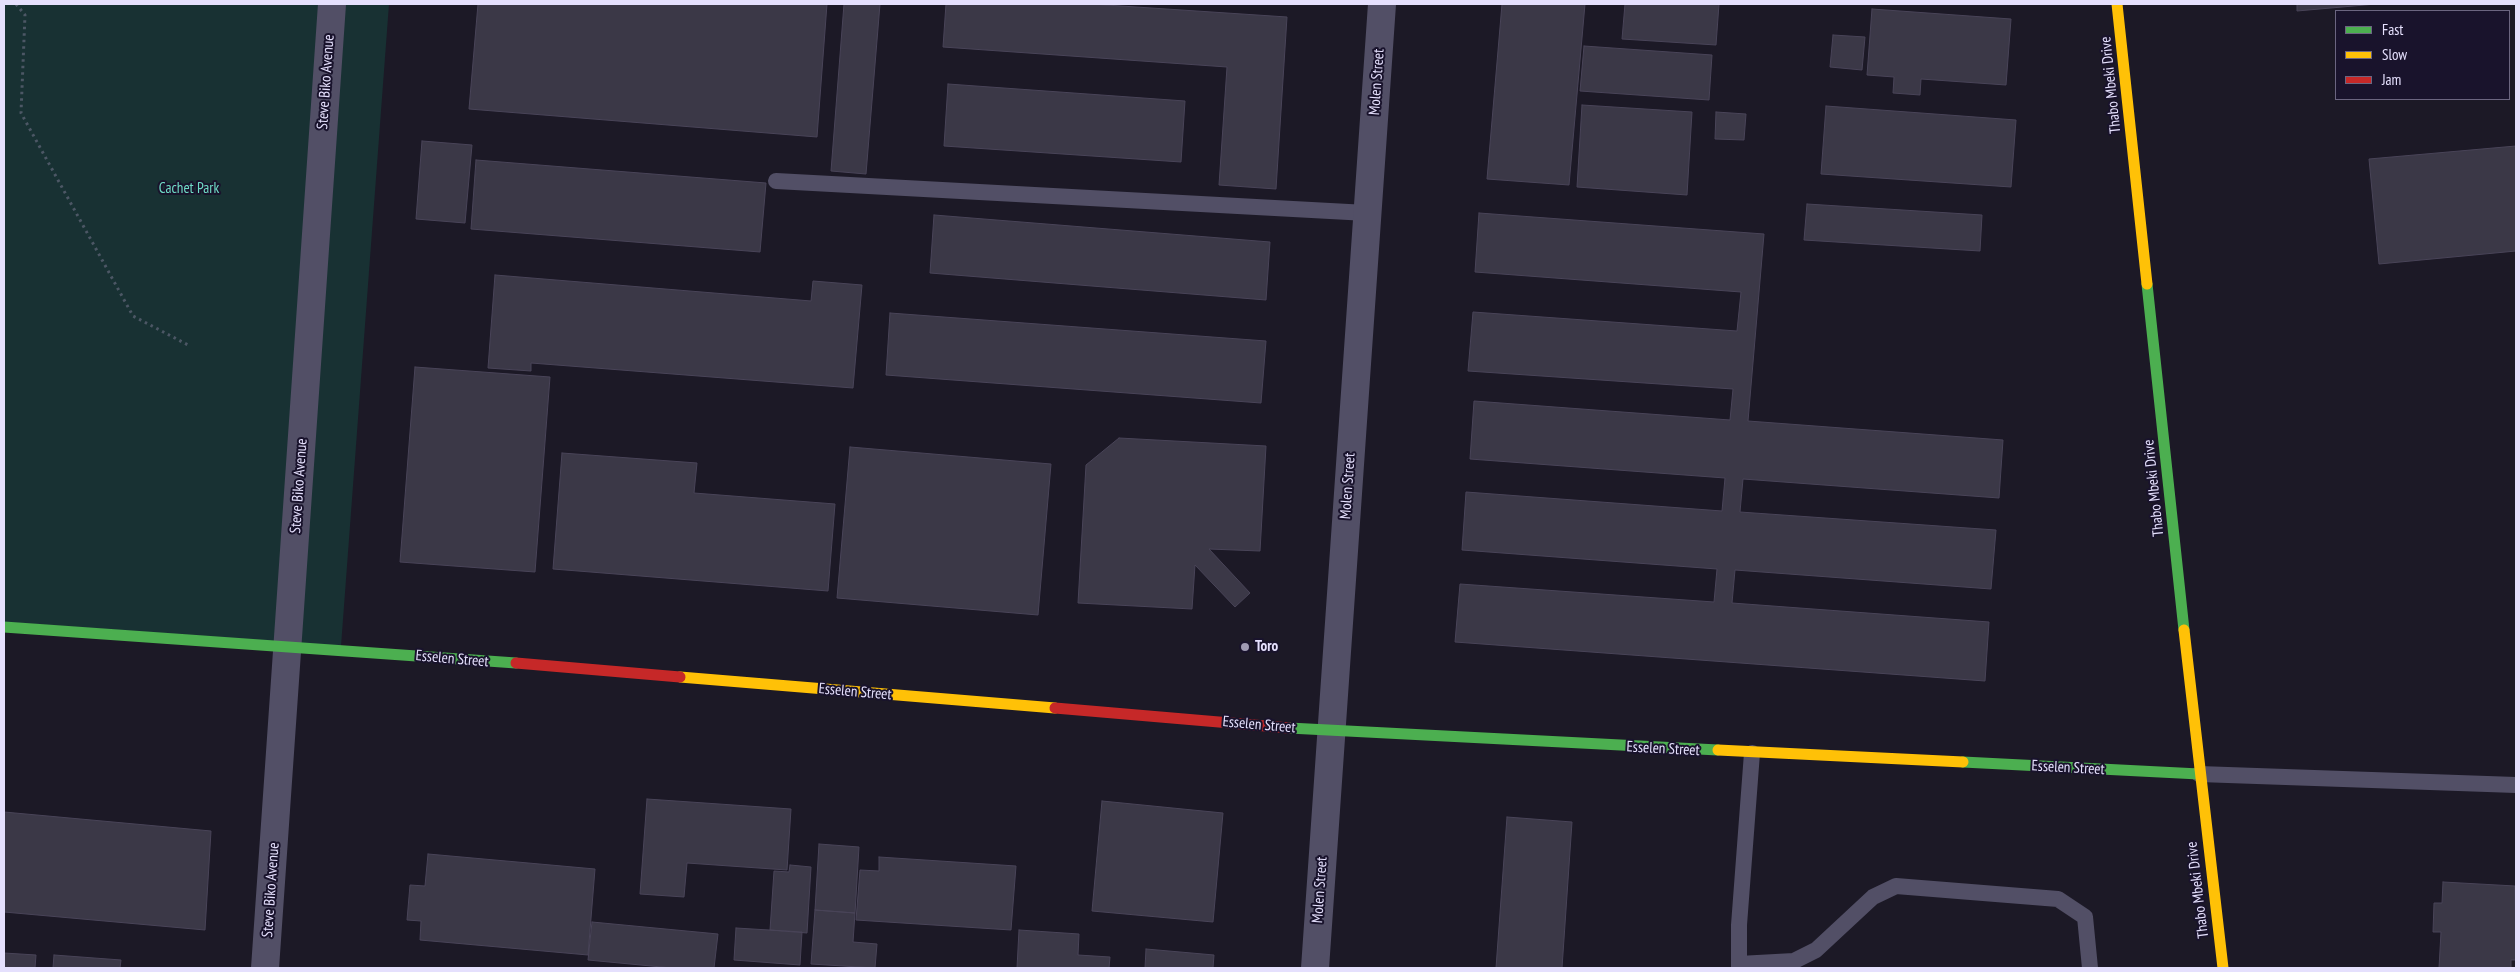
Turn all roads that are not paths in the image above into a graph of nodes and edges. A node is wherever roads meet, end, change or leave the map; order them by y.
1 (332, 4) edge
2 (1382, 4) edge
3 (2117, 4) edge
4 (776, 181) dead end
5 (1367, 214) junction
6 (4, 627) edge
7 (288, 647) junction
8 (1331, 731) junction
9 (1752, 753) junction
10 (2199, 774) junction
11 (2516, 784) edge
12 (1739, 966) edge
13 (265, 968) edge
14 (1315, 968) edge
15 (2090, 968) edge
16 (2223, 968) edge

1 - 7 street, Steve Biko Avenue
2 - 5 street, Molen Street
3 - 10 street, Thabo Mbeki Drive
4 - 5 lane
5 - 8 street, Molen Street
6 - 7 street, Esselen Street
7 - 8 street, Esselen Street
7 - 13 street, Steve Biko Avenue
8 - 9 street, Esselen Street
8 - 14 street, Molen Street
9 - 10 street, Esselen Street
9 - 12 lane
10 - 11 lane, Esselen Street
10 - 16 street, Thabo Mbeki Drive
12 - 15 lane

